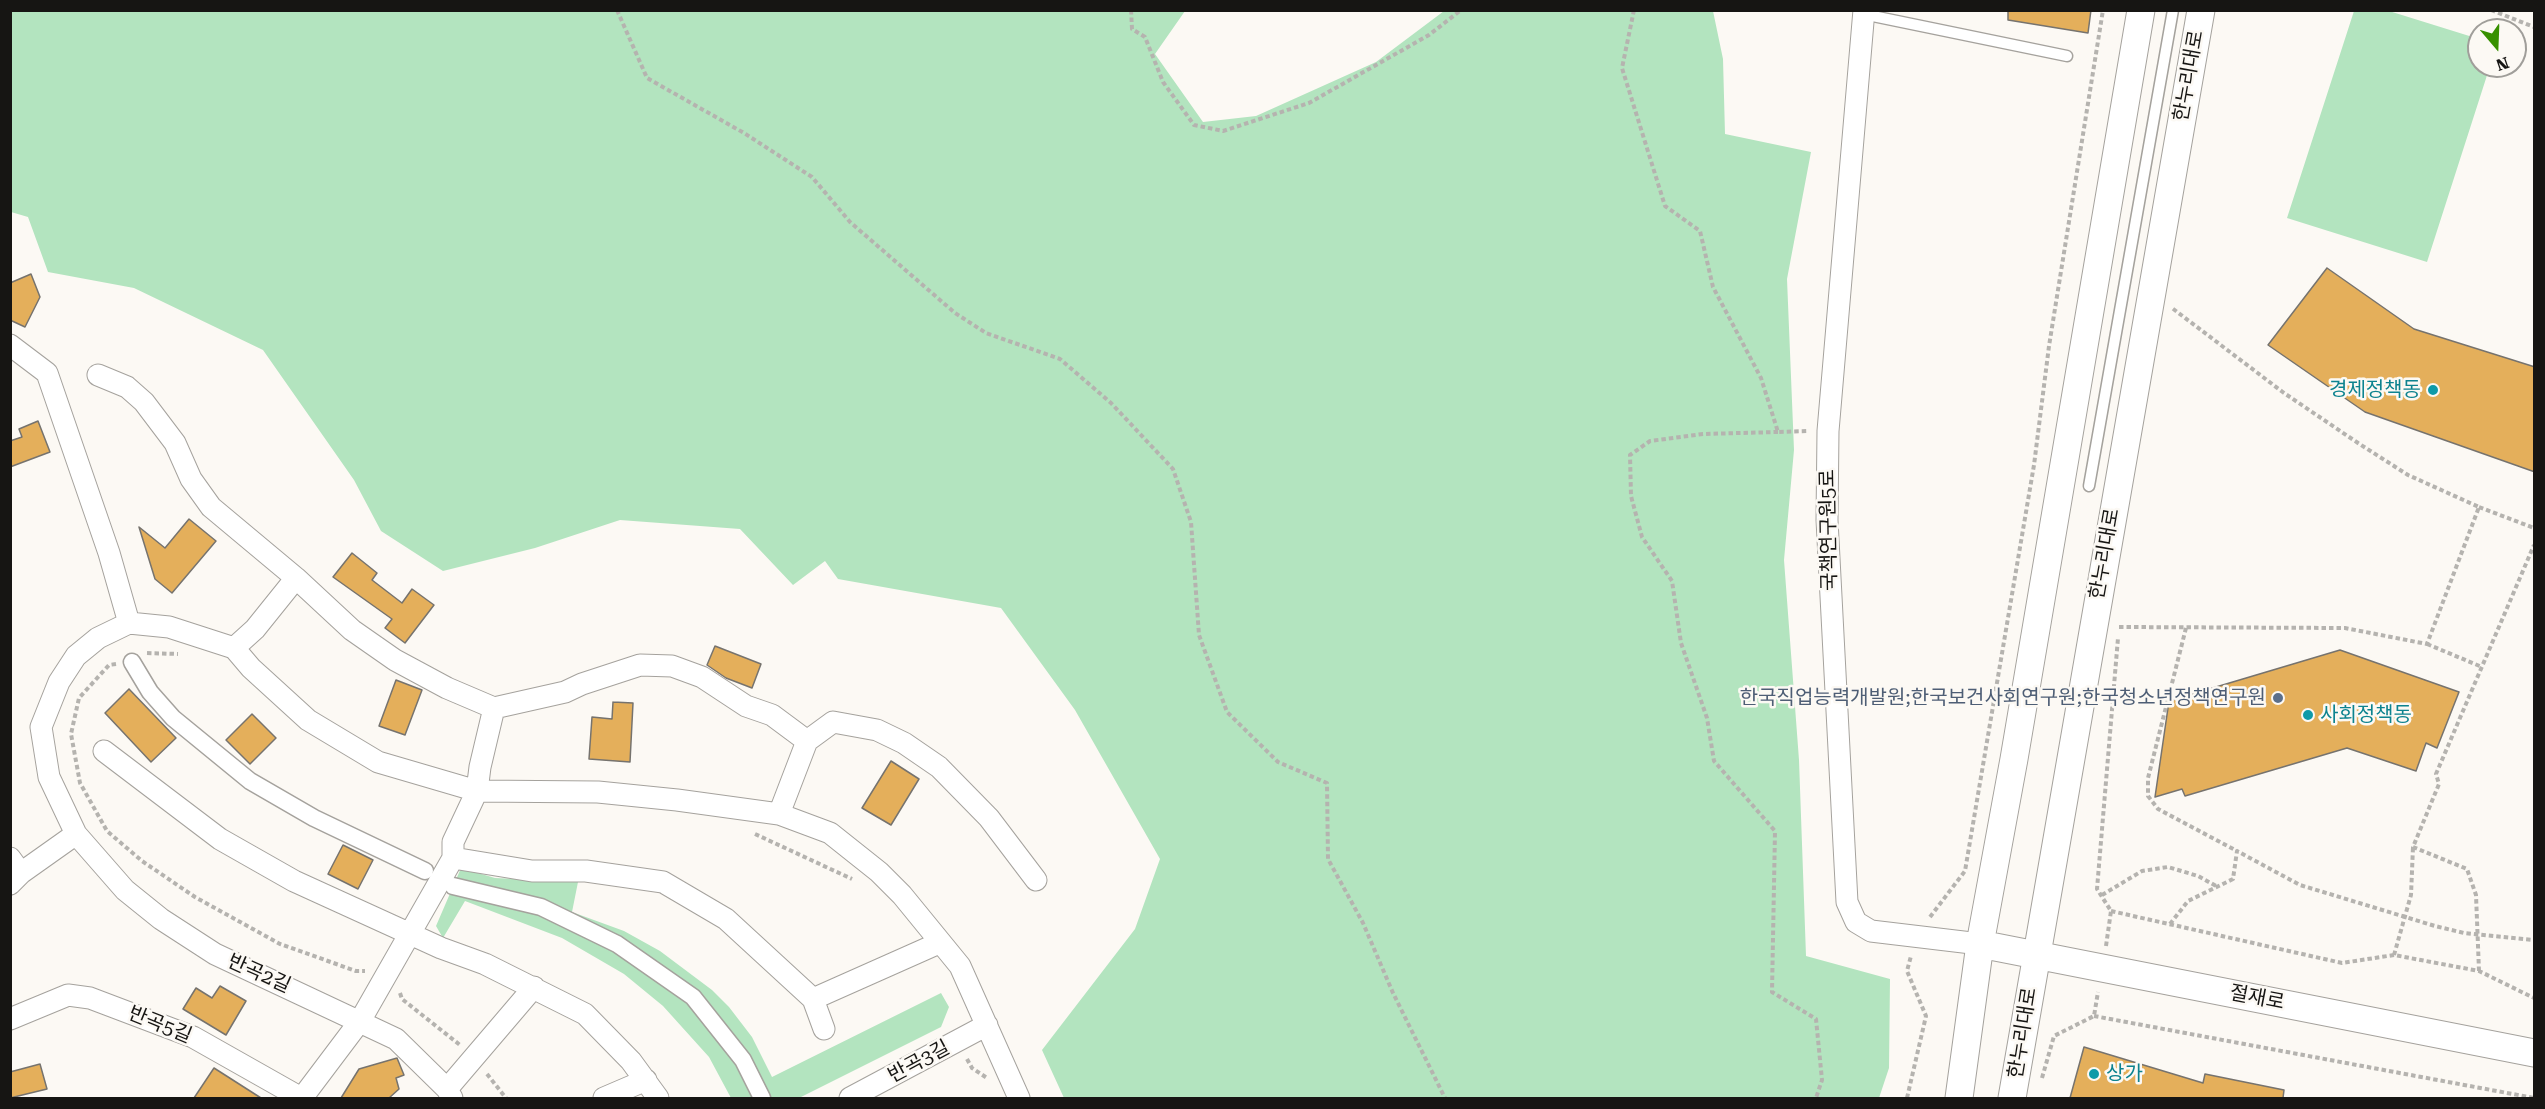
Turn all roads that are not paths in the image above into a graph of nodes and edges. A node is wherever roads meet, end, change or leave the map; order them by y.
1 (2141, 10) edge
2 (2173, 10) edge
3 (2200, 10) edge
4 (1863, 12) edge
5 (2067, 56) dead end
6 (10, 345) edge
7 (98, 375) dead end
8 (2089, 486) dead end
9 (296, 578) junction
10 (129, 623) junction
11 (234, 648) junction
12 (132, 662) road end
13 (494, 708) junction
14 (807, 741) junction
15 (104, 751) dead end
16 (477, 792) junction
17 (779, 814) junction
18 (76, 834) junction
19 (453, 858) junction
20 (425, 871) dead end
21 (14, 872) edge
22 (1036, 880) dead end
23 (453, 886) dead end
24 (410, 932) junction
25 (939, 943) junction
26 (1980, 944) junction
27 (2035, 955) junction
28 (534, 987) junction
29 (813, 999) junction
30 (10, 1019) edge
31 (360, 1021) junction
32 (987, 1025) junction
33 (824, 1029) dead end
34 (2535, 1053) edge
35 (646, 1080) junction
36 (450, 1094) edge
37 (301, 1098) edge
38 (604, 1098) edge
39 (658, 1098) edge
40 (762, 1098) edge
41 (850, 1098) edge
42 (1019, 1098) edge
43 (1959, 1098) edge
44 (2012, 1098) edge

1 - 26 street
2 - 8 lane
3 - 27 street, 한누리대로
4 - 5 lane
4 - 26 street, 국책연구원5로
6 - 10 street
7 - 9 street
9 - 11 street
9 - 13 street
10 - 11 street
10 - 18 street, 반곡2길
11 - 16 street
12 - 20 street
13 - 14 street
13 - 16 street
14 - 17 street
14 - 22 street
15 - 24 street
16 - 17 street
16 - 19 street
17 - 25 street
18 - 21 street
18 - 31 street, 반곡2길
19 - 24 street
19 - 29 street
23 - 40 street
24 - 28 street
24 - 31 street
25 - 29 street
25 - 32 street
26 - 27 street, 절재로
26 - 43 street
27 - 34 street, 절재로
27 - 44 street, 한누리대로
28 - 35 street
28 - 36 street
29 - 33 street
30 - 37 street, 반곡5길
31 - 36 street, 반곡2길
31 - 37 street
32 - 41 street, 반곡3길
32 - 42 street
35 - 38 street
35 - 39 street

